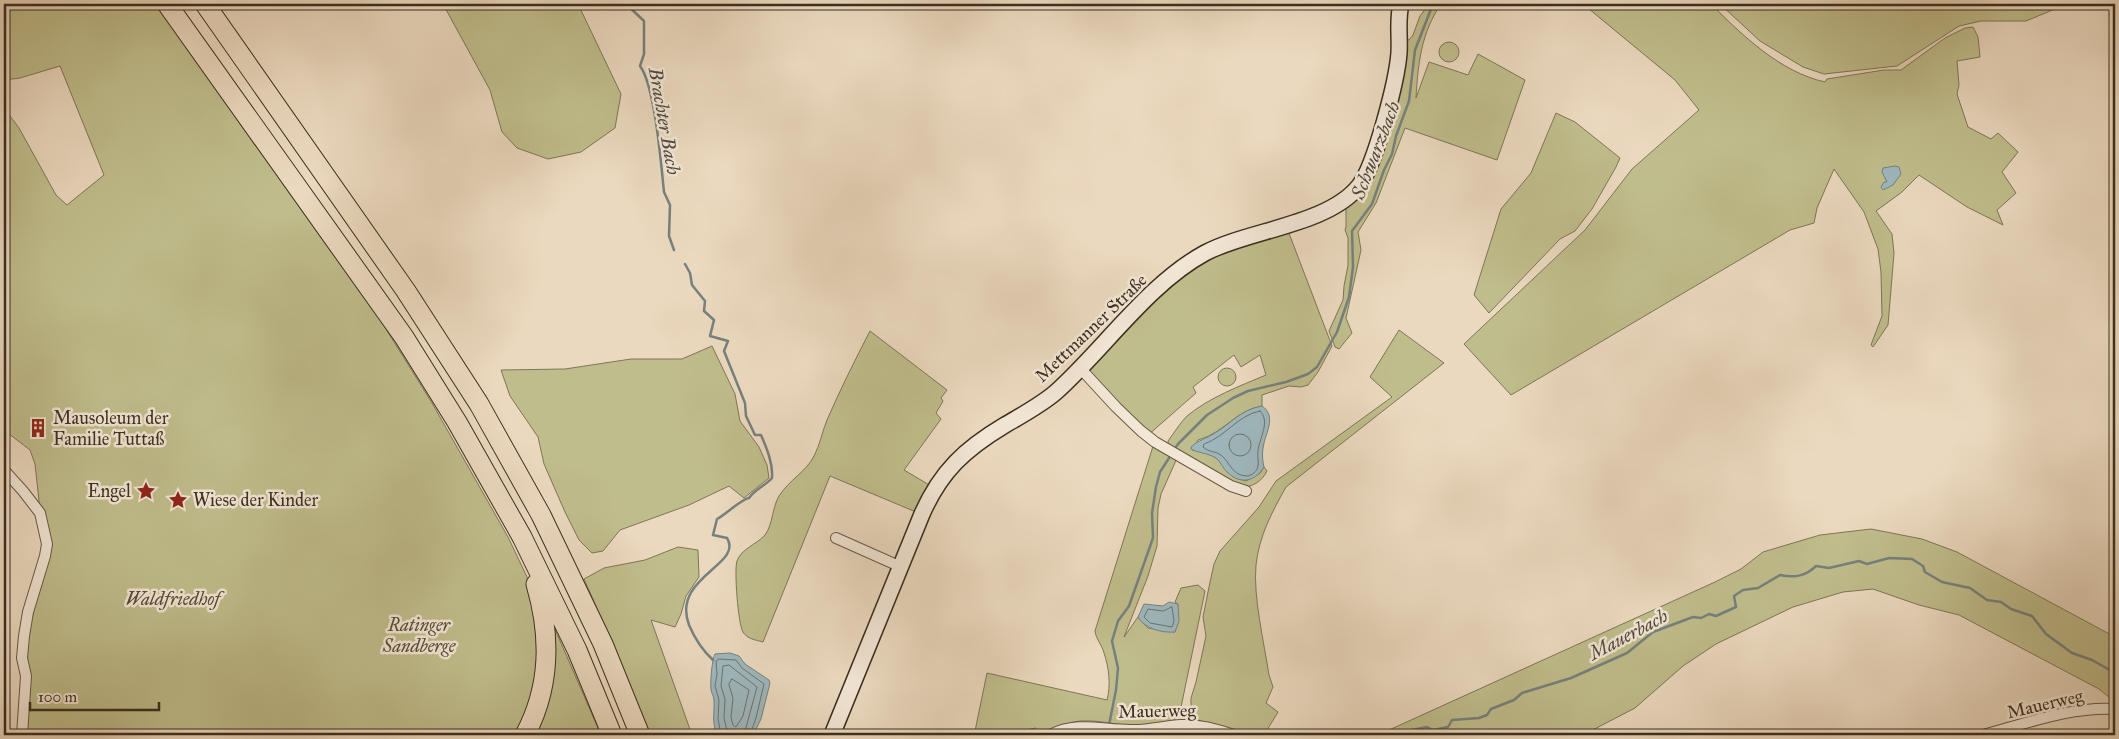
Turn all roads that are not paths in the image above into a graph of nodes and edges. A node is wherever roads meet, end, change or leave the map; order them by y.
1 (167, 4) edge
2 (205, 4) edge
3 (1401, 4) edge
4 (1081, 368) junction
5 (4, 470) edge
6 (1246, 491) dead end
7 (522, 537) junction
8 (836, 538) dead end
9 (899, 566) junction
10 (2115, 709) edge
11 (22, 735) edge
12 (525, 735) edge
13 (612, 735) edge
14 (640, 735) edge
15 (832, 735) edge
16 (1050, 735) edge
17 (1234, 735) edge
18 (1983, 735) edge

1 - 7 highway
2 - 14 highway
3 - 4 main road, Mettmanner Straße
4 - 6 street
4 - 9 main road, Mettmanner Straße
5 - 11 street
7 - 12 highway
7 - 13 highway
8 - 9 street
9 - 15 main road, Mettmanner Straße
10 - 18 street, Mauerweg
16 - 17 street, Mauerweg

